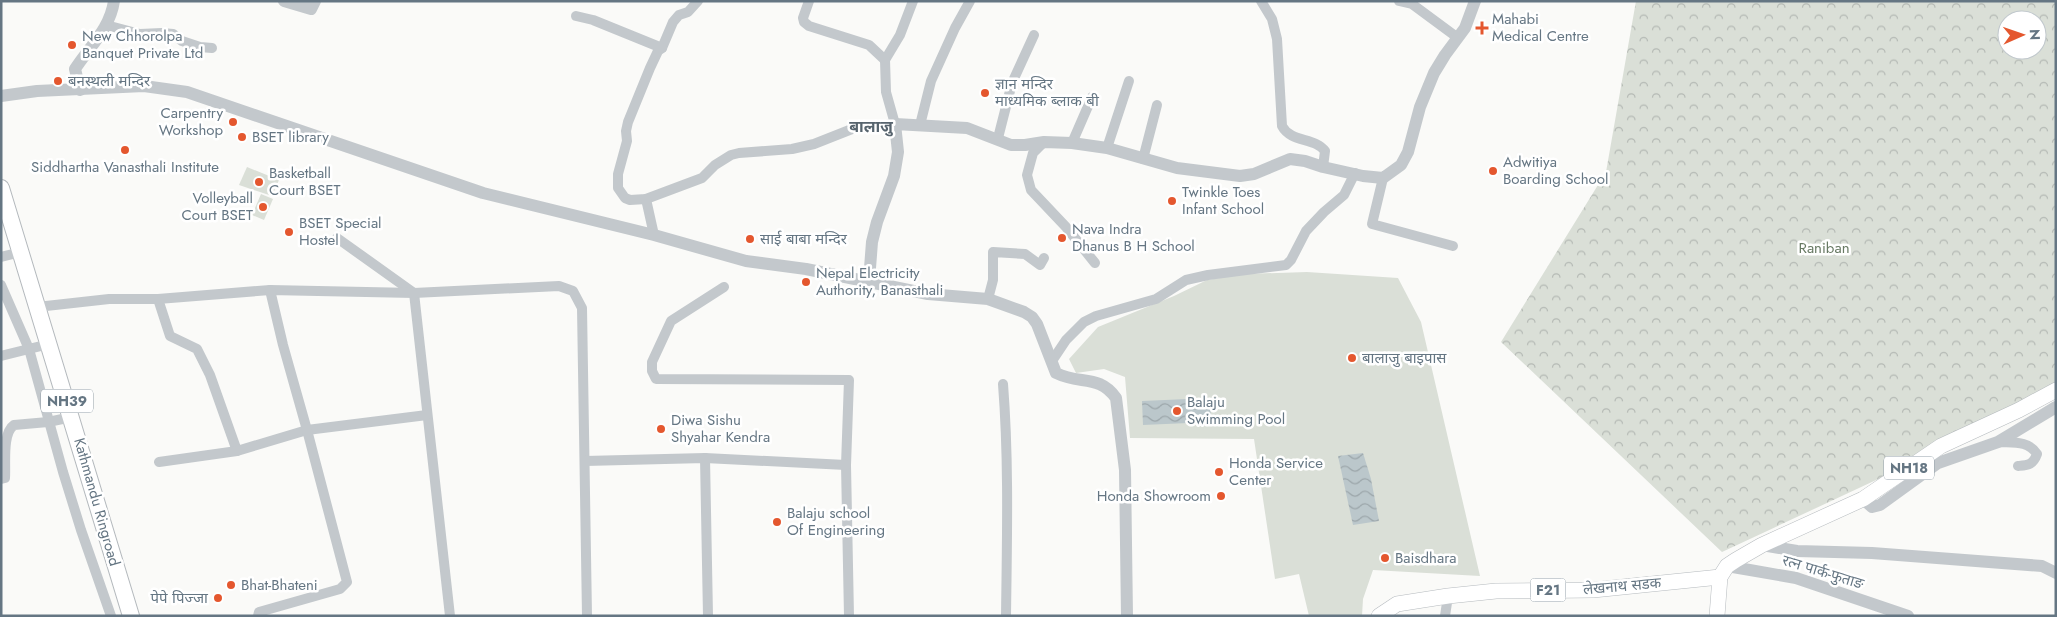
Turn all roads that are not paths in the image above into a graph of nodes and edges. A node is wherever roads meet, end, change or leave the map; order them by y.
1 (114, 1) edge
2 (284, 1) edge
3 (315, 1) edge
4 (698, 1) edge
5 (810, 1) edge
6 (913, 1) edge
7 (970, 1) edge
8 (1261, 1) edge
9 (1400, 1) edge
10 (1475, 1) edge
11 (1412, 2) edge
12 (576, 16) dead end
13 (106, 25) junction
14 (1034, 35) dead end
15 (1458, 38) junction
16 (212, 48) dead end
17 (662, 48) junction
18 (885, 60) junction
19 (1128, 81) dead end
20 (80, 90) junction
21 (1, 96) edge
22 (1092, 96) dead end
23 (1157, 104) dead end
24 (895, 124) junction
25 (920, 125) junction
26 (998, 138) junction
27 (1044, 142) junction
28 (1072, 142) junction
29 (1107, 148) junction
30 (1143, 159) junction
31 (1323, 167) junction
32 (1355, 173) junction
33 (1384, 178) junction
34 (1, 188) edge
35 (646, 199) junction
36 (654, 235) junction
37 (337, 238) dead end
38 (1453, 246) dead end
39 (21, 252) junction
40 (1, 256) edge
41 (1044, 258) dead end
42 (1095, 263) dead end
43 (863, 281) junction
44 (1, 285) edge
45 (724, 287) dead end
46 (270, 290) junction
47 (414, 293) junction
48 (158, 299) junction
49 (988, 299) junction
50 (37, 307) junction
51 (49, 344) junction
52 (29, 349) junction
53 (1, 356) edge
54 (1052, 361) junction
55 (1003, 384) dead end
56 (2056, 390) edge
57 (2056, 407) edge
58 (427, 415) junction
59 (72, 417) junction
60 (48, 422) junction
61 (307, 430) junction
62 (1998, 442) junction
63 (237, 451) junction
64 (705, 458) junction
65 (585, 461) junction
66 (158, 462) dead end
67 (846, 465) junction
68 (2018, 466) dead end
69 (1, 479) edge
70 (1863, 499) junction
71 (1762, 545) junction
72 (1724, 572) junction
73 (2056, 573) edge
74 (1448, 596) junction
75 (111, 616) edge
76 (131, 616) edge
77 (258, 616) edge
78 (450, 616) edge
79 (587, 616) edge
80 (708, 616) edge
81 (848, 616) edge
82 (1006, 616) edge
83 (1127, 616) edge
84 (1379, 616) edge
85 (1445, 616) edge
86 (1716, 616) edge
87 (1908, 616) edge

1 - 13 street
2 - 3 street
4 - 17 street
5 - 18 street
6 - 18 street
7 - 25 street
8 - 31 street
9 - 11 street
10 - 15 street
11 - 15 street
12 - 17 street
13 - 16 street
13 - 20 street
14 - 26 street
15 - 33 street
17 - 35 street
18 - 24 street
19 - 29 street
20 - 21 street
20 - 36 street
22 - 28 street
23 - 30 street
24 - 25 street
24 - 35 street
24 - 43 street
25 - 26 street
26 - 27 street
27 - 28 street
27 - 42 street
28 - 29 street
29 - 30 street
30 - 31 street
31 - 32 street
32 - 33 street
32 - 54 street
33 - 38 street
34 - 39 highway, Kathmandu Ringroad / NH39
35 - 36 street
36 - 43 street
37 - 47 street
39 - 40 street
39 - 50 highway, Kathmandu Ringroad / NH39
41 - 49 street
43 - 49 street
44 - 52 street
45 - 67 street
46 - 47 street
46 - 48 street
46 - 61 street
47 - 58 street
47 - 65 street
48 - 50 street
48 - 63 street
49 - 54 street
50 - 51 highway, Kathmandu Ringroad / NH39
51 - 52 street
51 - 59 highway, Kathmandu Ringroad / NH39
52 - 53 street
52 - 60 street
54 - 83 street
55 - 82 street
56 - 70 main road, NH18
57 - 62 street
58 - 61 street
58 - 78 street
59 - 60 street
59 - 76 highway, Kathmandu Ringroad / NH39
60 - 69 street
60 - 75 street
61 - 63 street
61 - 77 street
62 - 68 street
62 - 70 street
63 - 66 street
64 - 65 street
64 - 67 street
64 - 80 street
65 - 79 street
67 - 81 street
70 - 71 main road, NH18
71 - 72 main road, NH18
71 - 73 street
72 - 74 main road, लेखनाथ सडक / F21
72 - 86 main road
72 - 87 street, रत्न पार्क-फुताङ
74 - 84 main road, लेखनाथ सडक / F21
74 - 85 street

